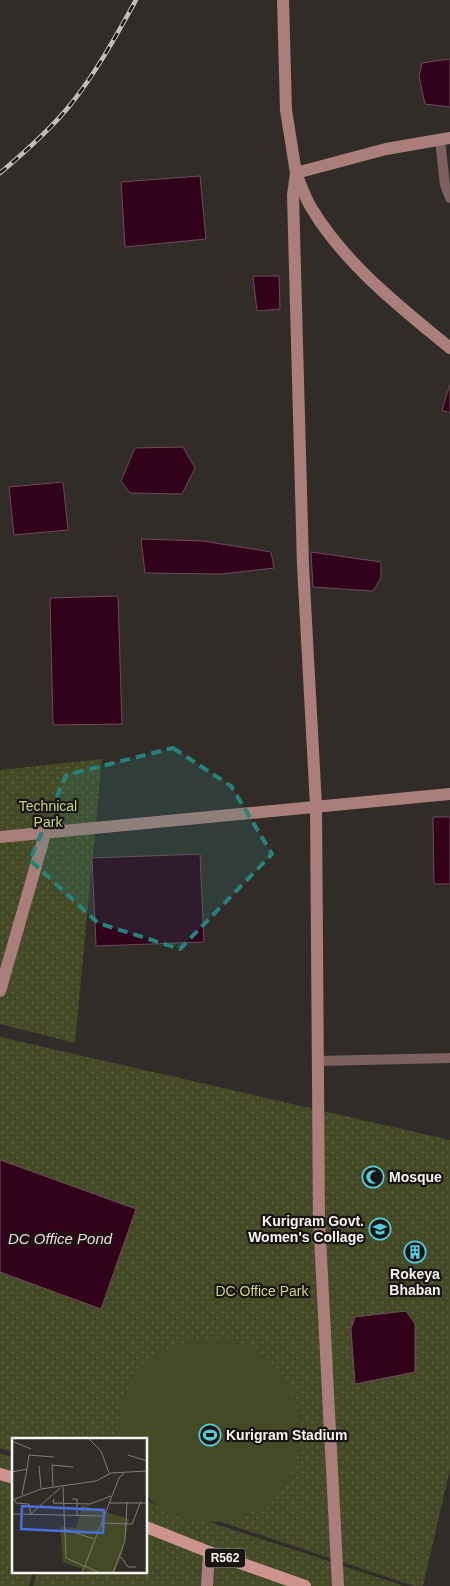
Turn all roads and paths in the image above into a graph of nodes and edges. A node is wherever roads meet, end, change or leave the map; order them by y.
1 (283, 0) edge
2 (445, 139) edge
3 (296, 173) junction
4 (450, 198) edge
5 (450, 348) edge
6 (450, 794) edge
7 (316, 806) junction
8 (45, 834) junction
9 (0, 837) edge
10 (0, 991) edge
11 (450, 1058) edge
12 (318, 1061) junction
13 (148, 1528) edge
14 (209, 1552) junction
15 (207, 1586) edge
16 (305, 1586) edge
17 (338, 1586) edge

1 - 3 street
2 - 3 street
2 - 4 street
3 - 5 street
3 - 7 street
6 - 7 street
7 - 8 street
7 - 12 street
8 - 9 street
8 - 10 street
11 - 12 street
12 - 17 street
13 - 14 main road, R562
14 - 15 street
14 - 16 main road, R562

